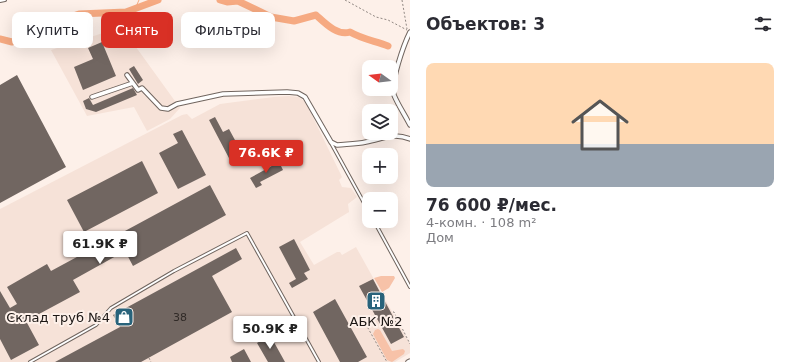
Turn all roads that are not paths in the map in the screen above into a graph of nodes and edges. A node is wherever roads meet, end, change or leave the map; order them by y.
1 (5, 0) edge
2 (0, 1) edge
3 (409, 32) edge
4 (127, 75) dead end
5 (132, 83) junction
6 (92, 97) dead end
7 (410, 125) edge
8 (410, 139) edge
9 (331, 142) junction
10 (362, 199) edge
11 (378, 228) edge
12 (410, 287) edge
13 (30, 362) edge
14 (319, 362) edge

1 - 2 lane
3 - 7 street
4 - 5 street
5 - 6 street
5 - 9 street
8 - 9 street
9 - 10 lane
11 - 12 lane
13 - 14 lane

